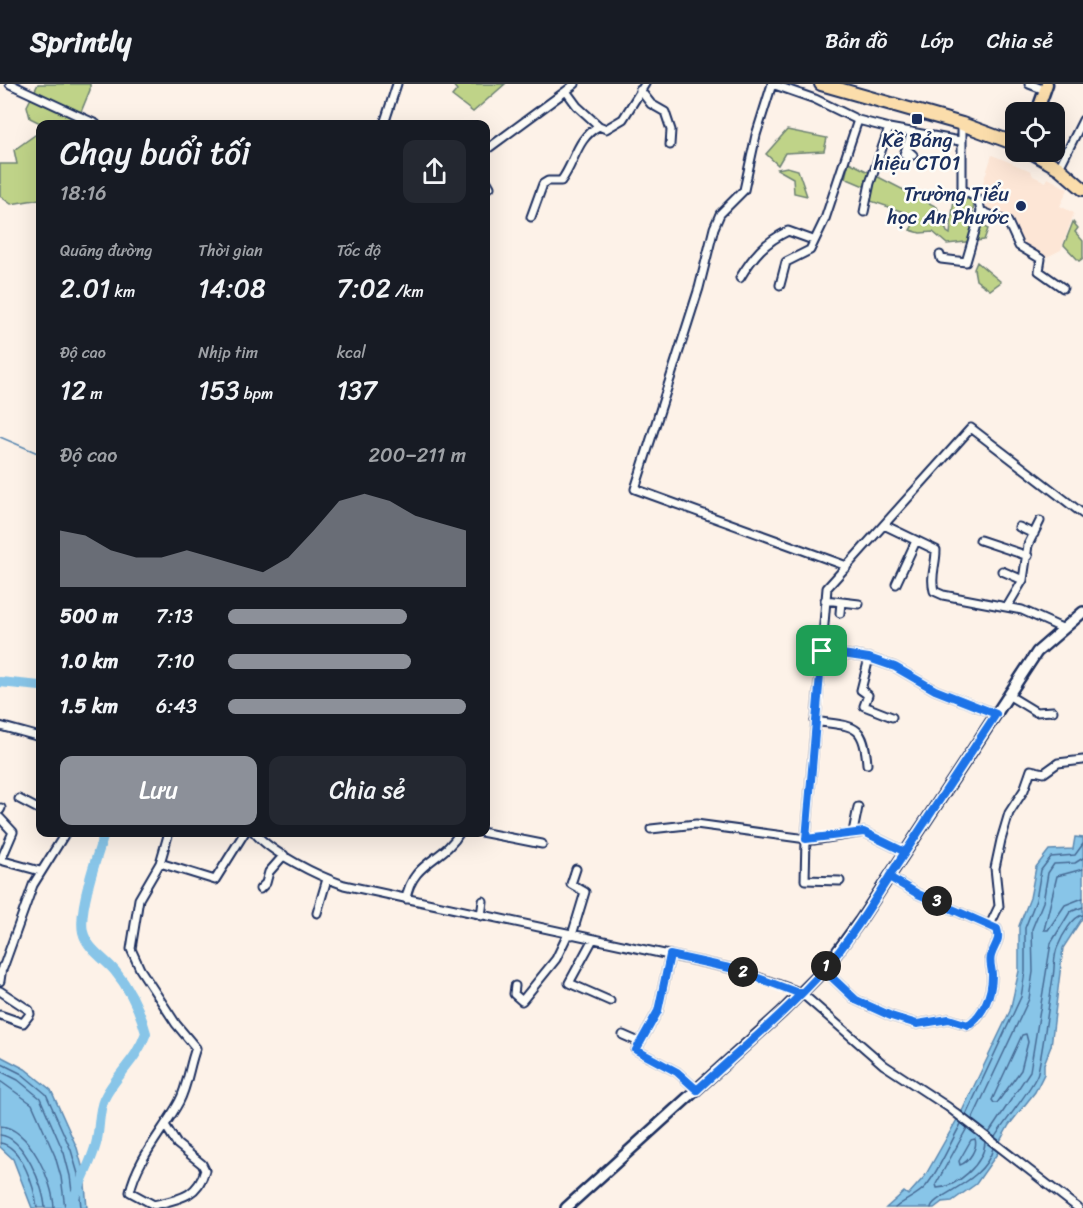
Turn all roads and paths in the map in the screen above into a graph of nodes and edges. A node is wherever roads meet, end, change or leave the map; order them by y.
1 (10, 84) edge
2 (398, 84) edge
3 (575, 84) edge
4 (772, 84) edge
5 (821, 84) edge
6 (1029, 84) edge
7 (642, 87) edge
8 (1046, 87) edge
9 (566, 91) junction
10 (1041, 102) edge
11 (87, 120) edge
12 (385, 120) edge
13 (858, 120) junction
14 (1083, 120) edge
15 (962, 124) junction
16 (599, 126) junction
17 (889, 128) junction
18 (912, 132) junction
19 (1005, 140) edge
20 (960, 141) junction
21 (670, 144) dead end
22 (490, 147) edge
23 (911, 157) dead end
24 (1048, 162) edge
25 (1059, 168) junction
26 (1083, 189) edge
27 (981, 211) junction
28 (864, 212) dead end
29 (531, 217) dead end
30 (813, 240) junction
31 (940, 255) dead end
32 (741, 278) dead end
33 (780, 285) dead end
34 (1063, 288) dead end
35 (1083, 514) edge
36 (1040, 521) dead end
37 (884, 525) junction
38 (1020, 527) dead end
39 (1034, 534) junction
40 (980, 540) dead end
41 (916, 541) junction
42 (1028, 556) junction
43 (846, 568) junction
44 (1002, 571) dead end
45 (1023, 580) junction
46 (896, 584) dead end
47 (825, 600) junction
48 (841, 602) junction
49 (859, 604) dead end
50 (1007, 607) junction
51 (1083, 612) edge
52 (840, 613) dead end
53 (1064, 628) junction
54 (822, 651) junction
55 (869, 658) junction
56 (1008, 695) junction
57 (1053, 711) dead end
58 (996, 714) junction
59 (892, 717) dead end
60 (815, 721) junction
61 (0, 726) edge
62 (36, 736) edge
63 (1083, 759) edge
64 (867, 764) dead end
65 (20, 799) dead end
66 (858, 807) dead end
67 (36, 808) edge
68 (0, 818) edge
69 (651, 829) dead end
70 (853, 832) junction
71 (490, 834) edge
72 (63, 837) edge
73 (168, 837) edge
74 (242, 837) edge
75 (261, 837) edge
76 (457, 837) edge
77 (806, 839) junction
78 (542, 844) dead end
79 (905, 852) junction
80 (284, 855) junction
81 (1, 860) edge
82 (160, 863) junction
83 (576, 869) dead end
84 (40, 871) junction
85 (889, 877) junction
86 (327, 879) junction
87 (840, 881) dead end
88 (260, 889) dead end
89 (406, 899) junction
90 (483, 901) dead end
91 (317, 913) dead end
92 (481, 916) junction
93 (990, 925) junction
94 (570, 935) junction
95 (593, 939) junction
96 (670, 955) junction
97 (2, 966) edge
98 (824, 970) junction
99 (0, 981) edge
100 (515, 986) dead end
101 (0, 991) edge
102 (801, 994) junction
103 (610, 1002) dead end
104 (0, 1015) edge
105 (623, 1035) dead end
106 (639, 1042) junction
107 (692, 1095) junction
108 (165, 1125) junction
109 (154, 1206) edge
110 (566, 1208) edge
111 (1078, 1208) edge

1 - 11 street
2 - 12 street
3 - 9 street
4 - 13 street
4 - 43 street
5 - 15 highway
6 - 8 street
7 - 16 street
7 - 21 street
8 - 10 main road
9 - 16 street
9 - 22 street
13 - 17 street
13 - 30 street
14 - 25 street
15 - 19 highway
15 - 20 street
16 - 29 street
17 - 18 street
17 - 28 street
18 - 20 street
18 - 23 street
20 - 27 street
24 - 25 highway
25 - 26 highway
27 - 31 street
27 - 34 street
30 - 32 street
30 - 33 street
35 - 37 street
36 - 39 street
37 - 41 street
37 - 43 street
38 - 39 street
39 - 42 street
40 - 42 street
41 - 46 street
41 - 50 street
42 - 45 street
43 - 47 street
44 - 45 street
45 - 50 street
47 - 48 street
47 - 54 street
48 - 49 street
48 - 52 street
50 - 53 street
51 - 53 main road
53 - 56 main road
54 - 55 street
54 - 60 street
55 - 58 street
55 - 59 street
56 - 57 street
56 - 58 main road
58 - 79 main road
60 - 64 street
60 - 77 street
61 - 62 street
63 - 93 street
65 - 67 street
66 - 70 street
68 - 81 street
69 - 77 street
70 - 77 street
70 - 79 street
71 - 78 street
72 - 84 street
73 - 82 street
74 - 82 street
75 - 80 street
76 - 89 street
77 - 87 street
79 - 85 main road
80 - 86 street
80 - 88 street
81 - 84 street
82 - 108 street
83 - 94 street
84 - 97 street
85 - 93 street
85 - 98 main road
86 - 89 street
86 - 91 street
89 - 92 street
90 - 92 street
92 - 94 street
93 - 98 street
94 - 95 street
94 - 100 street
95 - 96 street
95 - 103 street
96 - 102 street
96 - 106 street
97 - 99 street
98 - 102 main road
101 - 104 street
102 - 107 main road
102 - 111 street
105 - 106 street
106 - 107 street
107 - 110 main road
108 - 109 street
108 - 109 street

